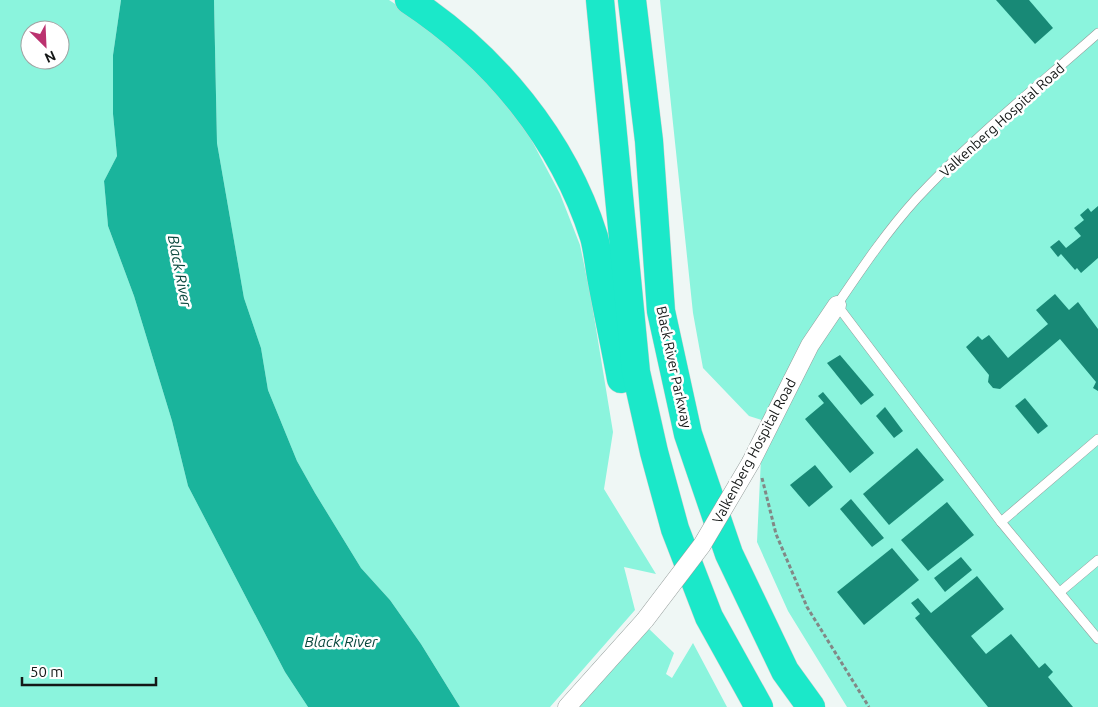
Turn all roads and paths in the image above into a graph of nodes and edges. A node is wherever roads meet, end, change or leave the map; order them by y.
1 (409, 0) edge
2 (600, 0) edge
3 (632, 0) edge
4 (647, 0) edge
5 (1098, 33) edge
6 (649, 140) junction
7 (837, 305) junction
8 (1098, 439) edge
9 (752, 462) junction
10 (1001, 522) junction
11 (1098, 560) edge
12 (1060, 592) junction
13 (709, 617) junction
14 (1098, 638) edge
15 (567, 707) edge
16 (759, 707) edge
17 (811, 707) edge
18 (869, 707) edge

1 - 13 highway
2 - 13 highway
3 - 6 highway, Black River Parkway
4 - 6 highway
5 - 7 lane, Valkenberg Hospital Road
6 - 17 highway, Black River Parkway
7 - 9 street, Valkenberg Hospital Road
7 - 10 lane
8 - 10 lane
9 - 15 street, Valkenberg Hospital Road, bridge
9 - 18 path
10 - 12 lane
11 - 12 lane
12 - 14 lane
13 - 16 highway

